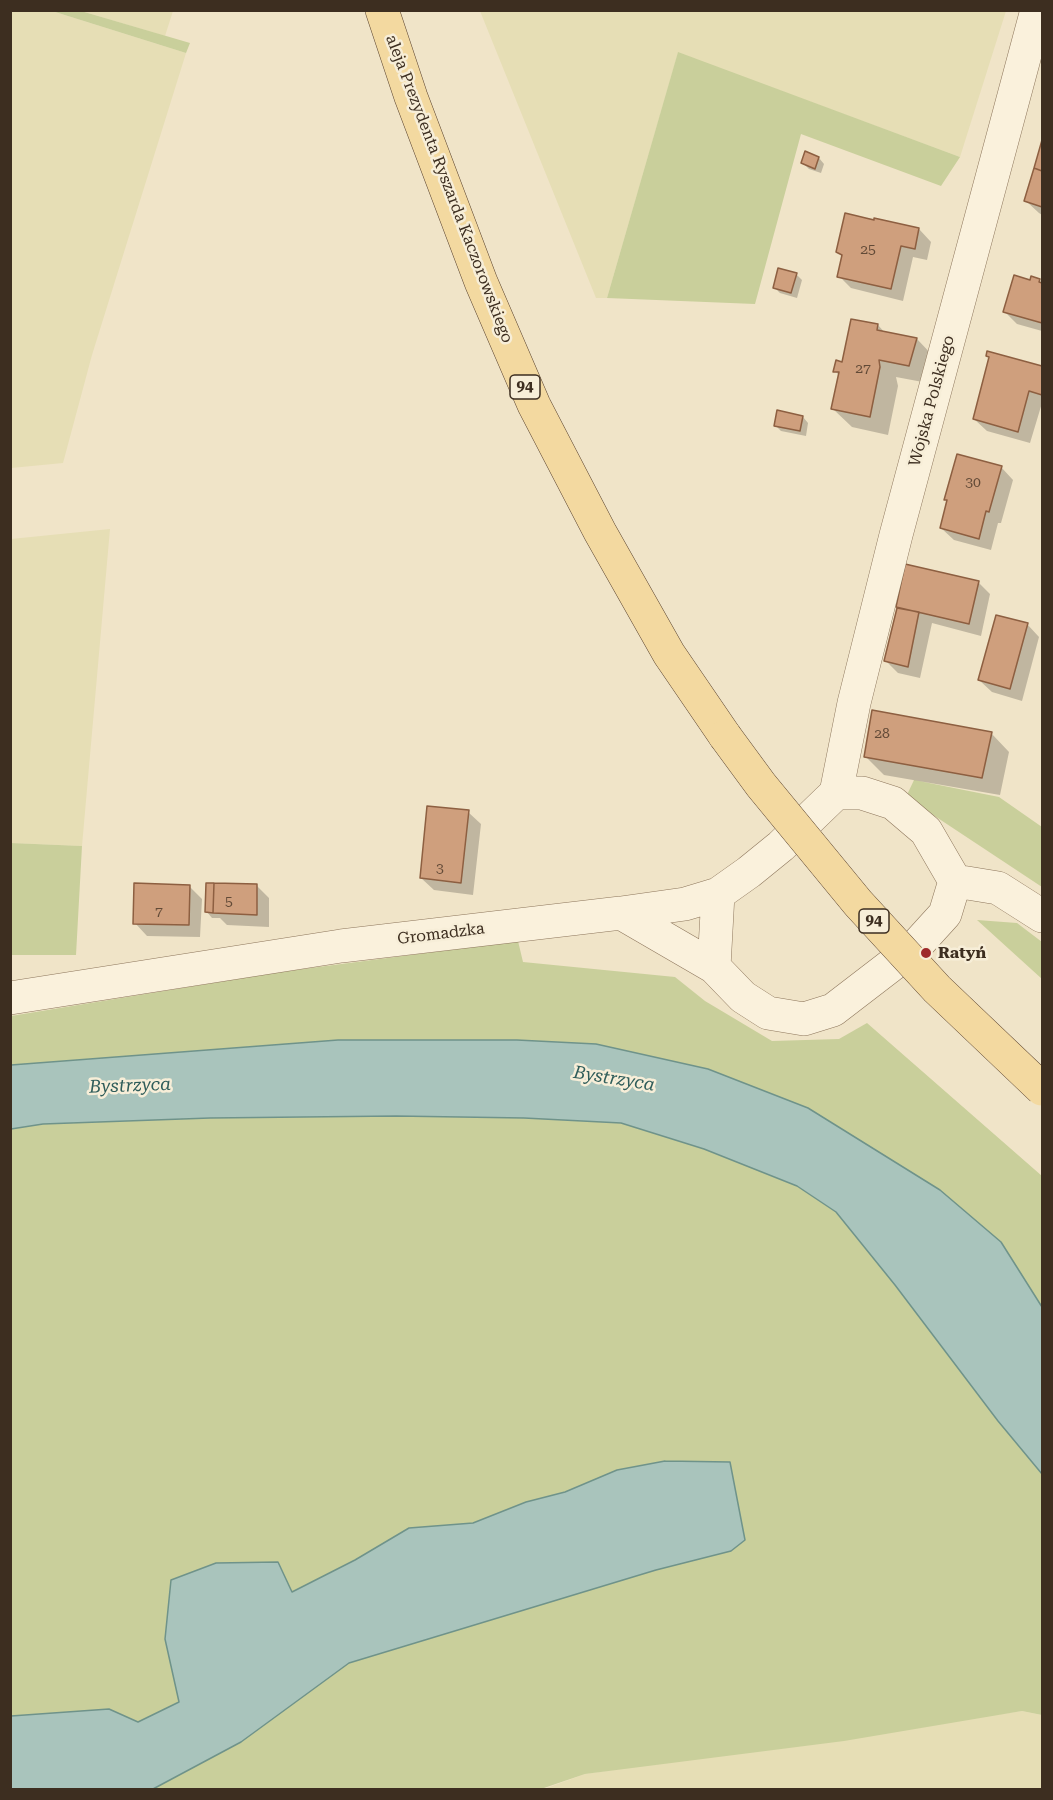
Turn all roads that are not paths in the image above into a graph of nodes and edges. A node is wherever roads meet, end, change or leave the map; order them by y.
1 (382, 10) edge
2 (1037, 10) edge
3 (836, 793) junction
4 (955, 880) junction
5 (718, 894) junction
6 (621, 913) junction
7 (1042, 916) edge
8 (714, 967) junction
9 (10, 998) edge
10 (1042, 1089) edge

1 - 10 main road, aleja Prezydenta Ryszarda Kaczorowskiego / 94, bridge
2 - 3 street, Wojska Polskiego
3 - 4 street
3 - 5 street, Gromadzka
4 - 7 street
4 - 8 street
5 - 6 street, Gromadzka
5 - 8 street
6 - 8 street
6 - 9 street, Gromadzka

